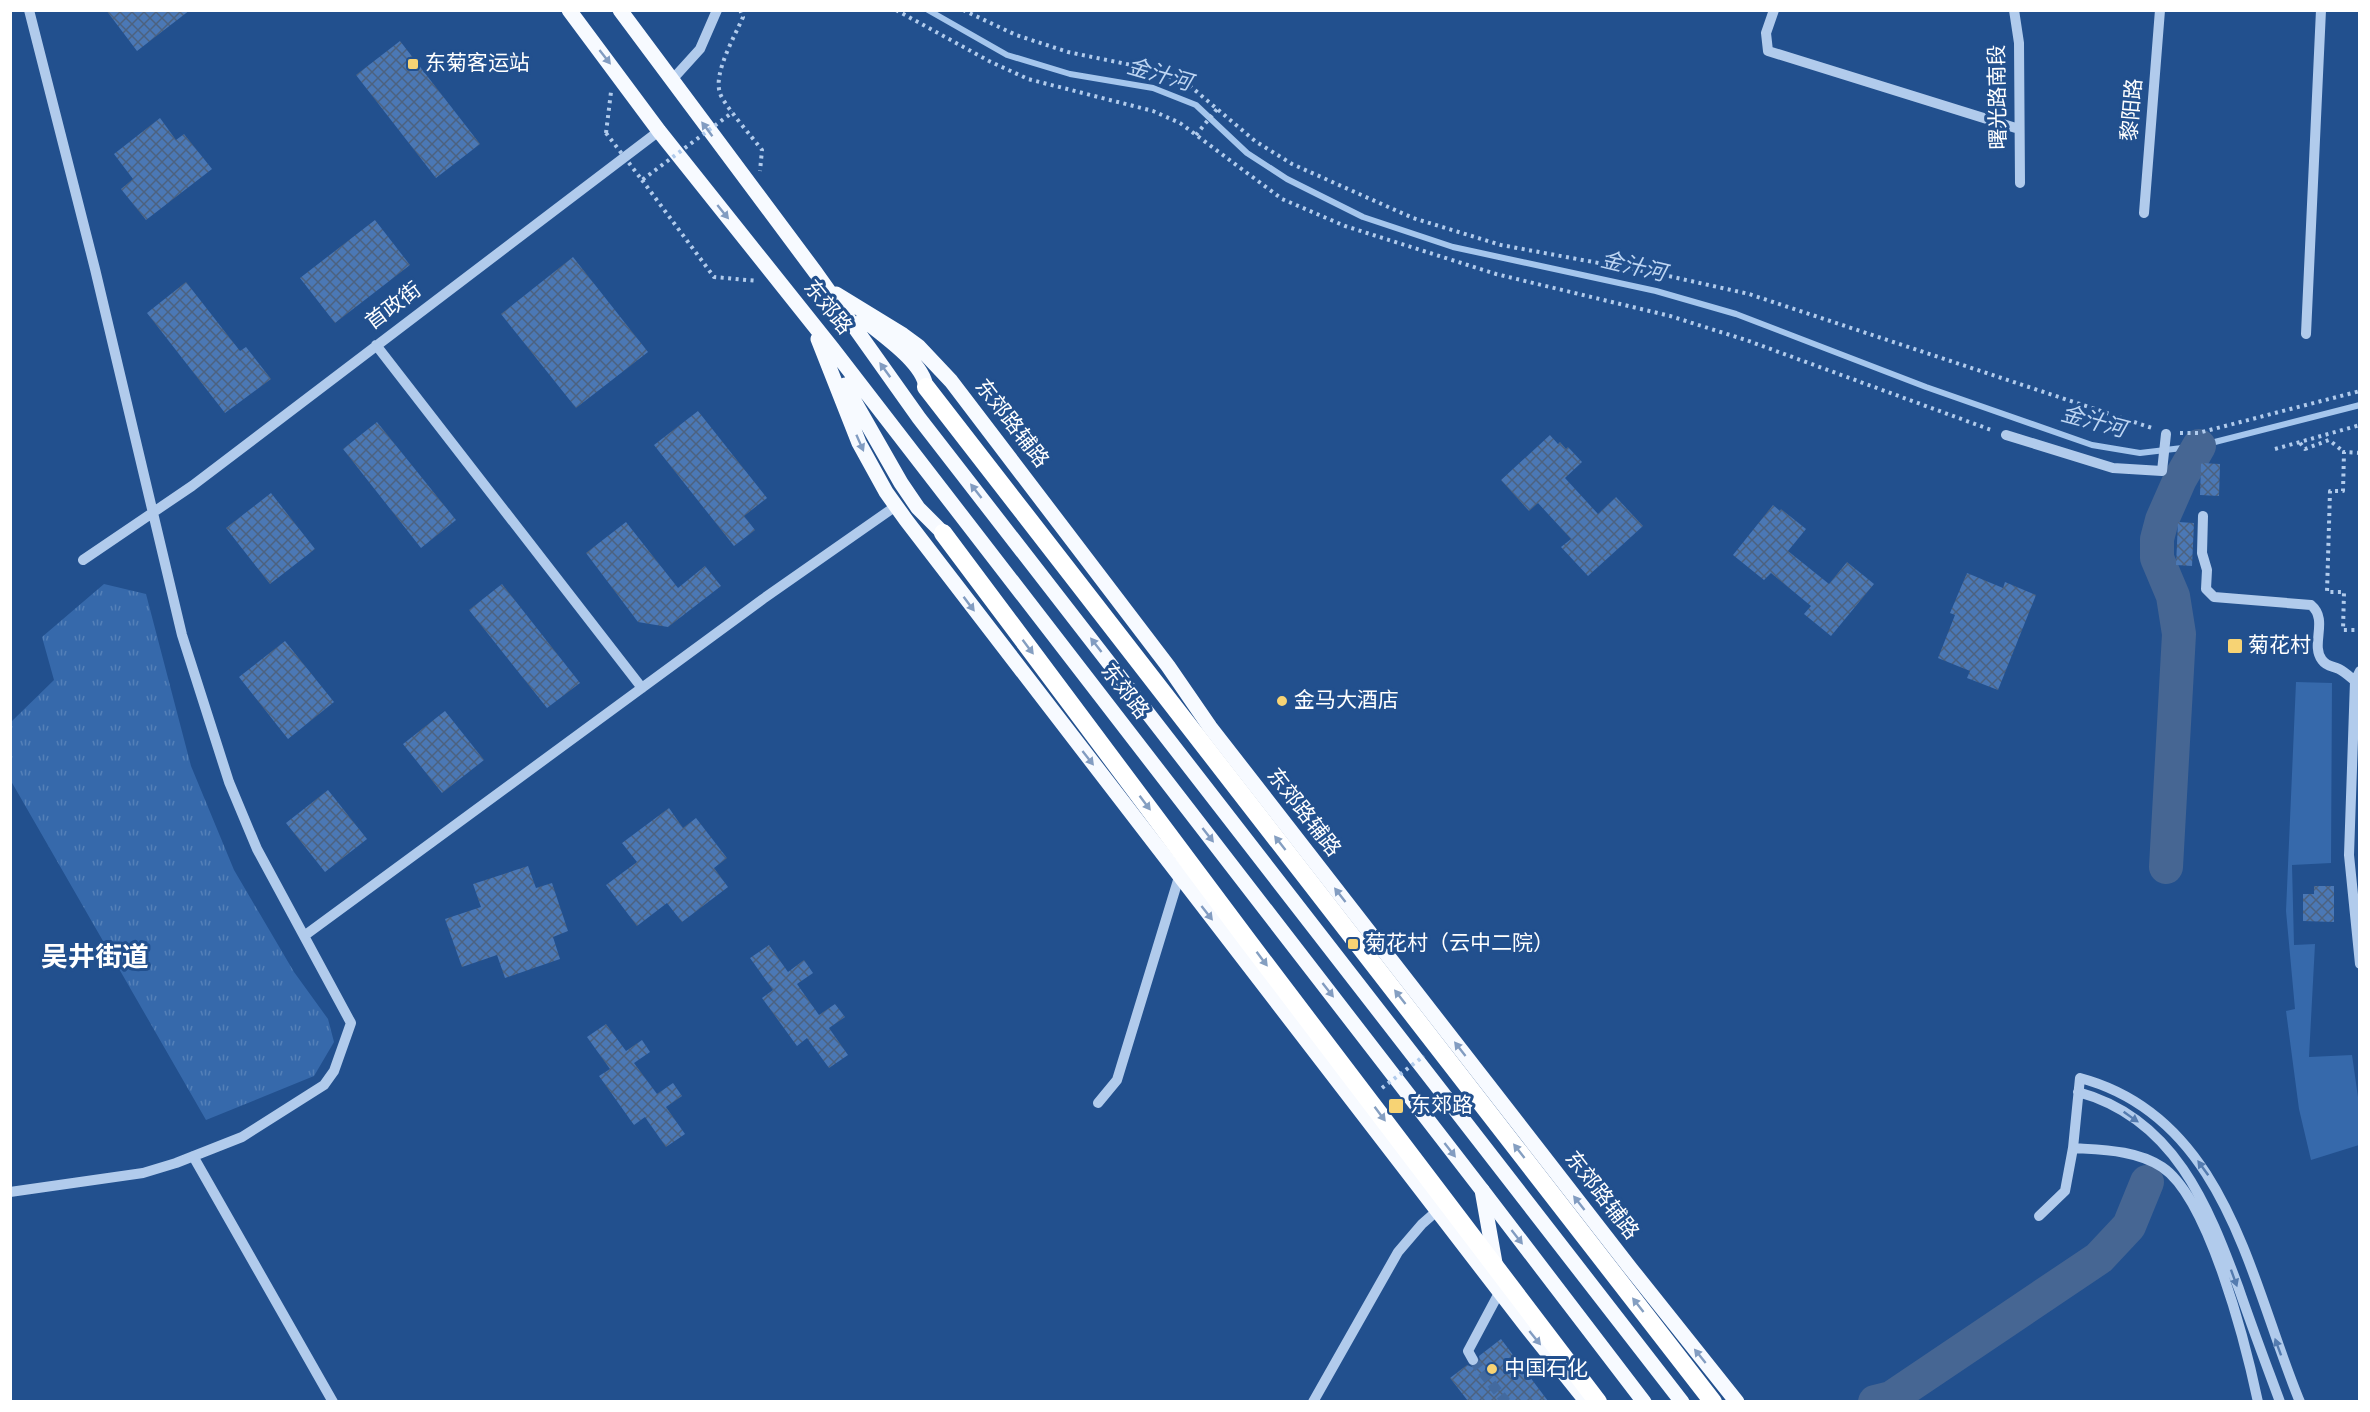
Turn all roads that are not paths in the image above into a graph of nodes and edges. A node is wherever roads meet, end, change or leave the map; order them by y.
1 (29, 10) edge
2 (569, 10) edge
3 (620, 10) edge
4 (717, 10) edge
5 (1774, 10) edge
6 (2014, 10) edge
7 (2160, 10) edge
8 (2321, 10) edge
9 (671, 81) junction
10 (2019, 129) junction
11 (659, 131) junction
12 (2020, 183) dead end
13 (2144, 213) dead end
14 (816, 273) junction
15 (790, 296) junction
16 (2306, 334) dead end
17 (376, 345) junction
18 (926, 387) joint
19 (2166, 434) road end
20 (2006, 435) road end
21 (896, 506) junction
22 (153, 513) junction
23 (2203, 516) dead end
24 (943, 533) joint
25 (83, 560) dead end
26 (2357, 676) edge
27 (642, 688) junction
28 (2356, 724) edge
29 (1179, 877) junction
30 (304, 936) junction
31 (2360, 964) edge
32 (2078, 1092) junction
33 (1098, 1103) dead end
34 (2073, 1148) junction
35 (193, 1156) junction
36 (1482, 1190) junction
37 (10, 1192) edge
38 (1438, 1210) junction
39 (2039, 1216) dead end
40 (1500, 1291) junction
41 (1473, 1360) dead end
42 (333, 1401) edge
43 (1313, 1401) edge
44 (1587, 1401) edge
45 (1598, 1401) edge
46 (1644, 1401) edge
47 (1682, 1401) edge
48 (1713, 1401) edge
49 (1737, 1401) edge
50 (2258, 1401) edge
51 (2280, 1401) edge
52 (2300, 1401) edge

1 - 22 street
2 -> 11 main road, 东郊路
3 - 9 main road, 东郊路
4 - 9 street
5 - 10 street
6 - 10 street, 曙光路南段
7 - 13 street, 黎阳路
8 - 16 street
14 -> 9 main road, 东郊路
10 - 12 street, 曙光路南段
11 -> 15 main road, 东郊路
11 - 17 street, 首政街
14 - 18 main road
47 -> 14 main road, 东郊路
49 -> 14 main road, 东郊路辅路
15 -> 21 main road
15 - 24 main road
15 -> 36 main road, 东郊路
17 - 22 street, 首政街
17 - 27 street
48 -> 18 highway, bridge
19 - 20 street
21 - 27 street
21 -> 29 main road
22 - 25 street, 首政街
22 - 30 street
23 - 26 street
24 -> 45 highway, bridge
26 - 28 street
27 - 30 street
28 - 31 street
29 - 33 street
29 -> 38 main road
30 - 35 street
32 - 34 street
32 -> 51 street
52 -> 32 street
34 - 39 street
34 - 50 street
35 - 37 street
35 - 42 street
36 - 40 main road
36 -> 46 main road, 东郊路, bridge
38 - 40 main road
38 - 43 street
40 - 41 street
40 -> 44 main road

